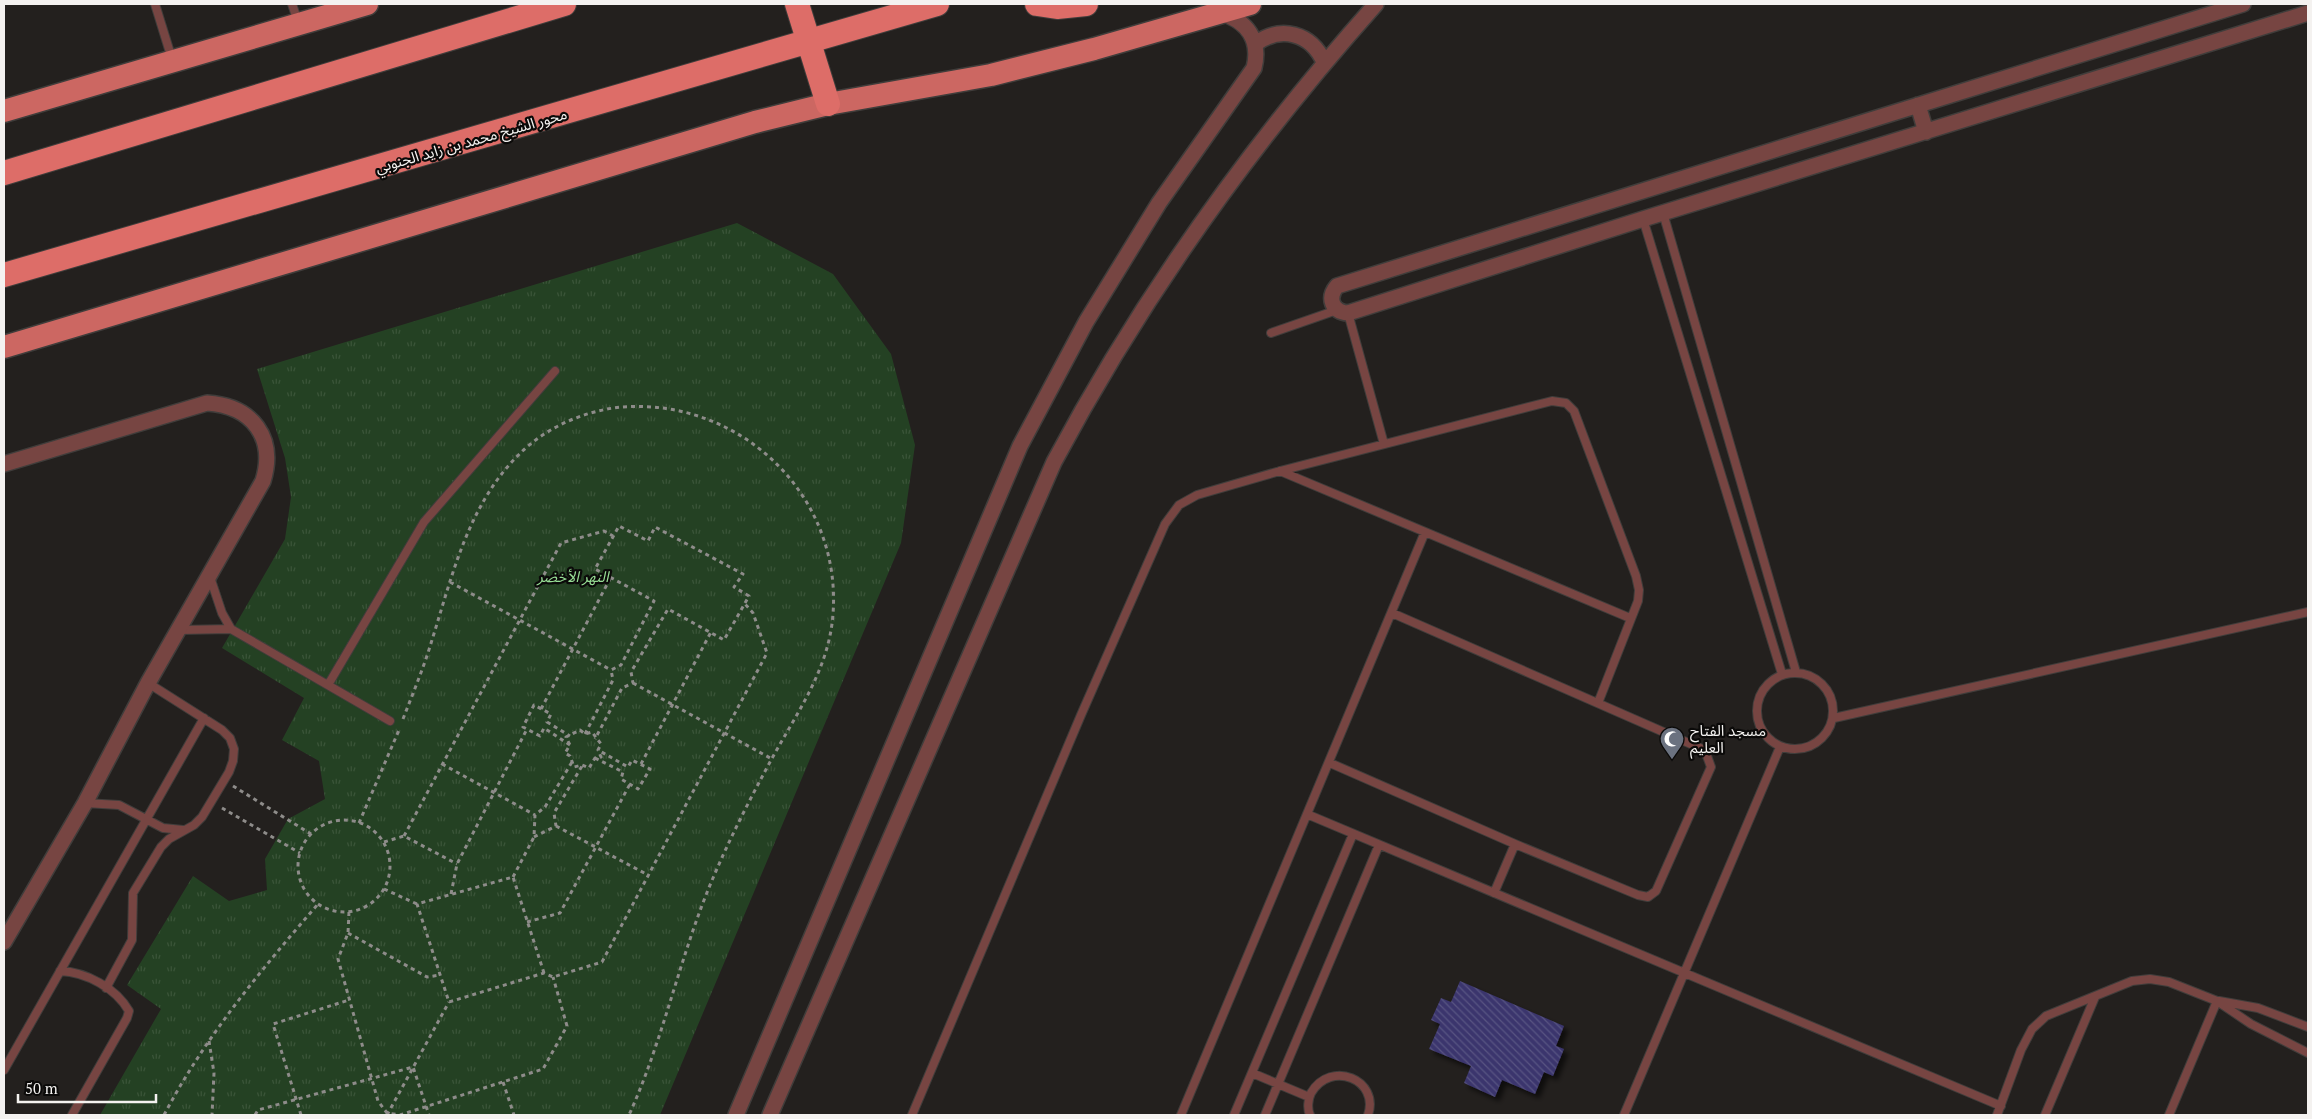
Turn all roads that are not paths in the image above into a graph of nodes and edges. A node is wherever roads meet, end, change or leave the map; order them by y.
1 (155, 4) edge
2 (367, 4) edge
3 (564, 4) edge
4 (797, 4) edge
5 (937, 4) edge
6 (1038, 4) edge
7 (1086, 4) edge
8 (1250, 4) edge
9 (1376, 4) edge
10 (2243, 4) edge
11 (1221, 13) junction
12 (2308, 13) edge
13 (296, 14) edge
14 (808, 42) junction
15 (1255, 44) junction
16 (172, 61) junction
17 (1324, 62) junction
18 (828, 104) junction
19 (1918, 105) junction
20 (4, 110) edge
21 (1926, 132) junction
22 (4, 173) edge
23 (1663, 213) junction
24 (1643, 219) junction
25 (4, 275) edge
26 (1342, 312) junction
27 (1270, 333) dead end
28 (4, 347) edge
29 (555, 371) dead end
30 (1384, 444) junction
31 (4, 464) edge
32 (1280, 471) junction
33 (1426, 532) junction
34 (209, 574) junction
35 (2308, 612) edge
36 (1392, 613) junction
37 (1630, 618) junction
38 (231, 628) junction
39 (177, 630) junction
40 (1796, 672) junction
41 (1782, 674) junction
42 (148, 683) junction
43 (328, 685) junction
44 (1598, 703) junction
45 (204, 718) junction
46 (1834, 718) junction
47 (390, 721) dead end
48 (1780, 747) junction
49 (1330, 763) junction
50 (85, 803) junction
51 (1309, 815) junction
52 (146, 820) junction
53 (185, 830) junction
54 (1353, 834) junction
55 (1515, 844) junction
56 (1379, 845) junction
57 (1494, 893) junction
58 (4, 942) edge
59 (60, 971) junction
60 (1685, 973) junction
61 (106, 988) junction
62 (2095, 996) junction
63 (2217, 1001) junction
64 (2308, 1028) edge
65 (2308, 1053) edge
66 (4, 1070) edge
67 (1252, 1073) junction
68 (1278, 1084) junction
69 (1309, 1097) junction
70 (2001, 1106) junction
71 (72, 1115) edge
72 (736, 1115) edge
73 (770, 1115) edge
74 (912, 1115) edge
75 (1181, 1115) edge
76 (1234, 1115) edge
77 (1265, 1115) edge
78 (1310, 1115) edge
79 (1368, 1115) edge
80 (1624, 1115) edge
81 (1997, 1115) edge
82 (2044, 1115) edge
83 (2169, 1115) edge

1 - 16 lane
2 - 13 main road
3 - 22 highway
4 - 14 highway
5 - 14 highway, محور الشيخ محمد بن زايد الجنوبي
6 - 7 highway
8 - 11 main road
9 - 17 street
10 - 19 street
11 - 15 street
11 - 18 main road
12 - 21 street
13 - 16 main road
14 - 18 highway
14 - 25 highway, محور الشيخ محمد بن زايد الجنوبي
15 - 17 street
15 - 72 street
16 - 20 main road
17 - 73 street
18 - 28 main road
19 - 21 street
19 - 26 street
21 - 23 street
23 - 24 street
23 - 40 lane
24 - 26 street
24 - 41 lane
26 - 27 lane
26 - 30 lane
29 - 43 lane
30 - 32 lane
30 - 37 lane
31 - 34 street
32 - 33 lane
32 - 74 lane
33 - 36 lane
33 - 37 lane
34 - 38 lane
34 - 39 street
35 - 46 lane
36 - 44 lane
36 - 49 lane
37 - 44 lane
38 - 39 lane
38 - 43 lane
39 - 42 street
40 - 41 lane
40 - 46 lane
41 - 48 lane
42 - 45 lane
42 - 50 street
43 - 47 lane
44 - 55 lane
45 - 52 lane
45 - 53 lane
46 - 48 lane
48 - 60 lane
49 - 51 lane
49 - 55 lane
50 - 52 lane
50 - 58 street
51 - 54 lane
51 - 75 lane
52 - 53 lane
52 - 59 lane
53 - 61 lane
54 - 56 lane
54 - 67 lane
55 - 57 lane
56 - 57 lane
56 - 68 lane
57 - 60 lane
59 - 61 lane
59 - 66 lane
60 - 70 lane
60 - 80 lane
61 - 71 lane
62 - 63 lane
62 - 70 lane
62 - 82 lane
63 - 64 lane
63 - 65 lane
63 - 83 lane
67 - 68 lane
67 - 76 lane
68 - 69 lane
68 - 77 lane
69 - 78 lane
69 - 79 lane
70 - 81 lane

